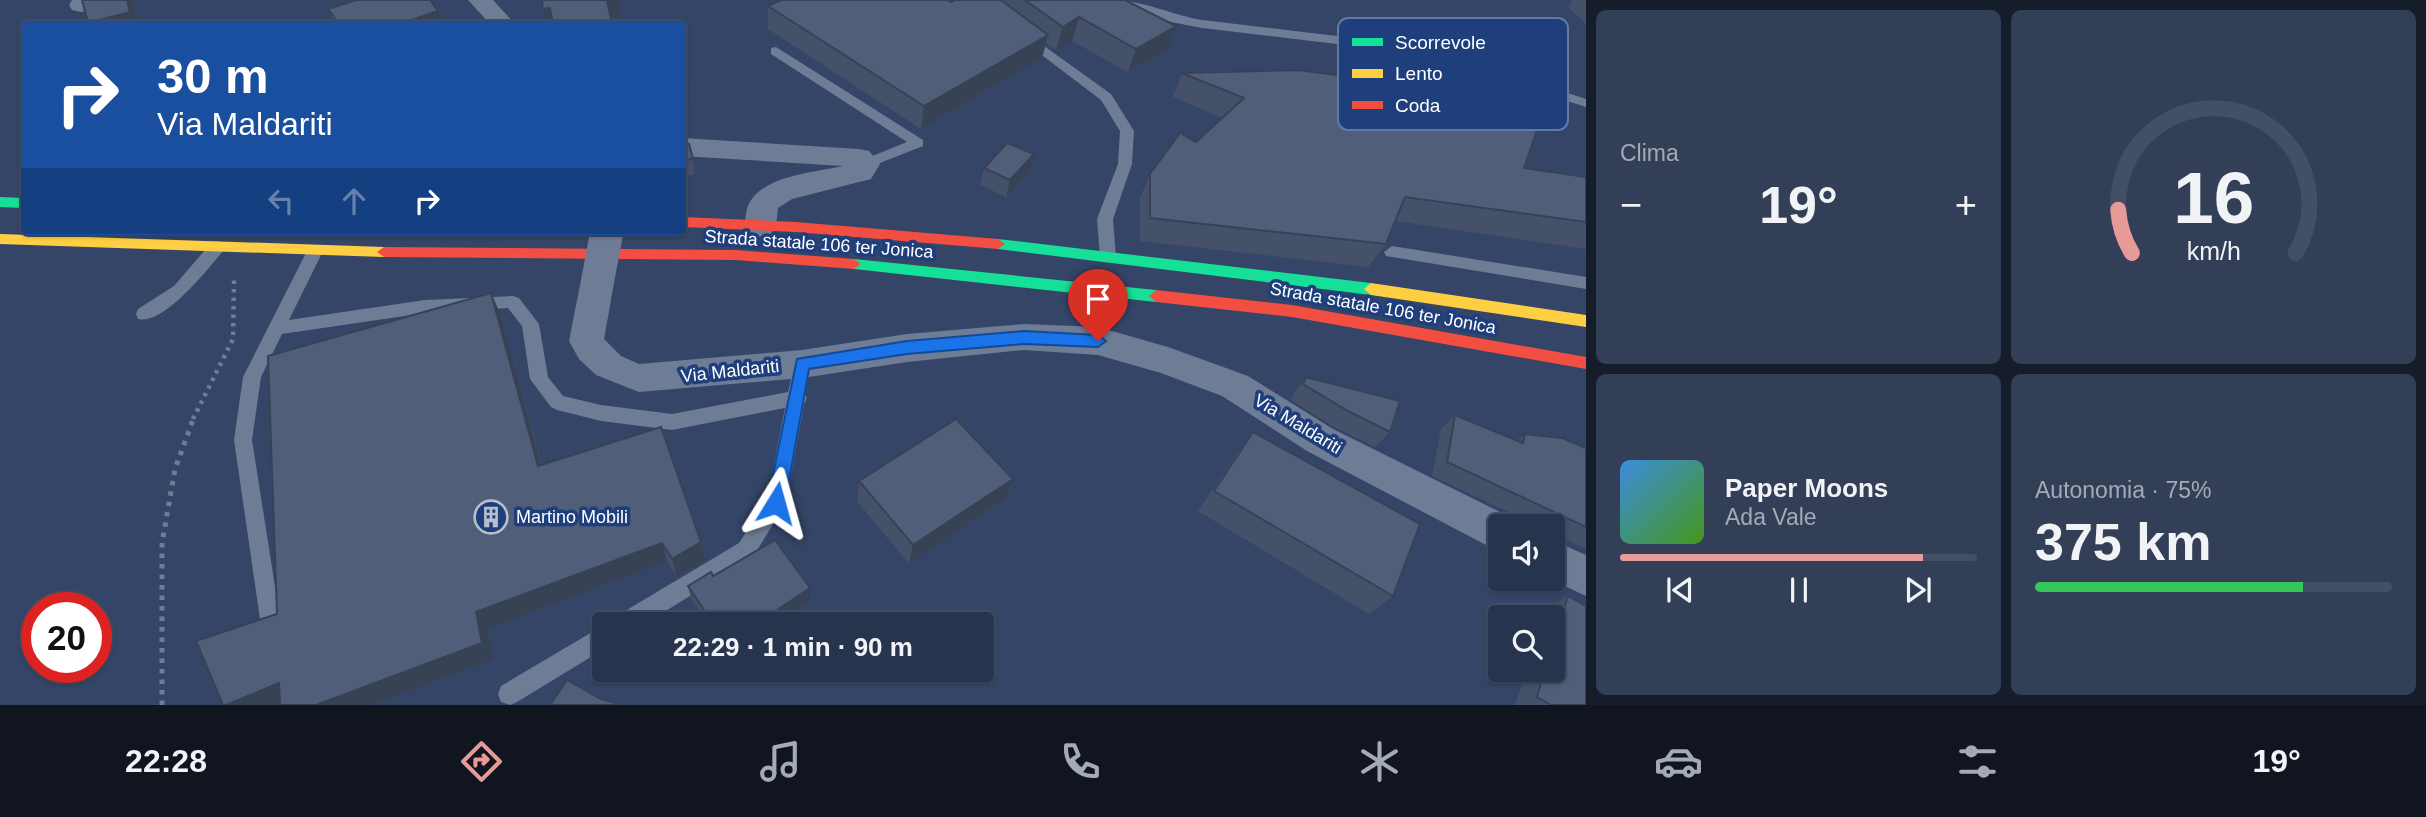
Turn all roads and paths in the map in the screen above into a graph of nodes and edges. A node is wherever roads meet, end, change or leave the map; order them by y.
1 (480, 0) edge
2 (1118, 0) edge
3 (500, 21) edge
4 (1019, 32) edge
5 (1338, 40) edge
6 (776, 51) dead end
7 (1568, 97) edge
8 (1586, 103) edge
9 (686, 147) edge
10 (865, 164) junction
11 (0, 202) edge
12 (21, 203) edge
13 (686, 222) edge
14 (760, 226) junction
15 (606, 235) edge
16 (0, 239) edge
17 (217, 247) junction
18 (236, 247) junction
19 (315, 251) junction
20 (1392, 252) edge
21 (1108, 257) junction
22 (1586, 282) edge
23 (144, 314) dead end
24 (1586, 321) edge
25 (278, 328) junction
26 (802, 363) junction
27 (1586, 363) edge
28 (798, 398) junction
29 (1488, 526) edge
30 (1565, 566) edge
31 (1586, 576) edge
32 (268, 612) dead end
33 (644, 612) edge
34 (592, 643) edge
35 (509, 694) dead end
36 (162, 705) edge

1 - 3 street
2 - 5 lane
4 - 21 lane
6 - 10 lane
7 - 8 lane
9 - 10 street
10 - 14 street
11 - 12 main road
13 - 14 main road, Strada statale 106 ter Jonica
14 - 21 main road, Strada statale 106 ter Jonica
15 - 26 street, Via Maldariti, bridge
16 - 17 main road, Strada statale 106 ter Jonica
17 - 18 main road, Strada statale 106 ter Jonica
17 - 23 lane
18 - 19 main road, Strada statale 106 ter Jonica
18 - 36 path
19 - 25 lane
19 - 27 main road, Strada statale 106 ter Jonica
20 - 22 lane
21 - 24 main road, Strada statale 106 ter Jonica
25 - 28 lane
25 - 32 lane
26 - 28 lane
26 - 29 street, Via Maldariti
28 - 33 lane
30 - 31 street
34 - 35 lane

